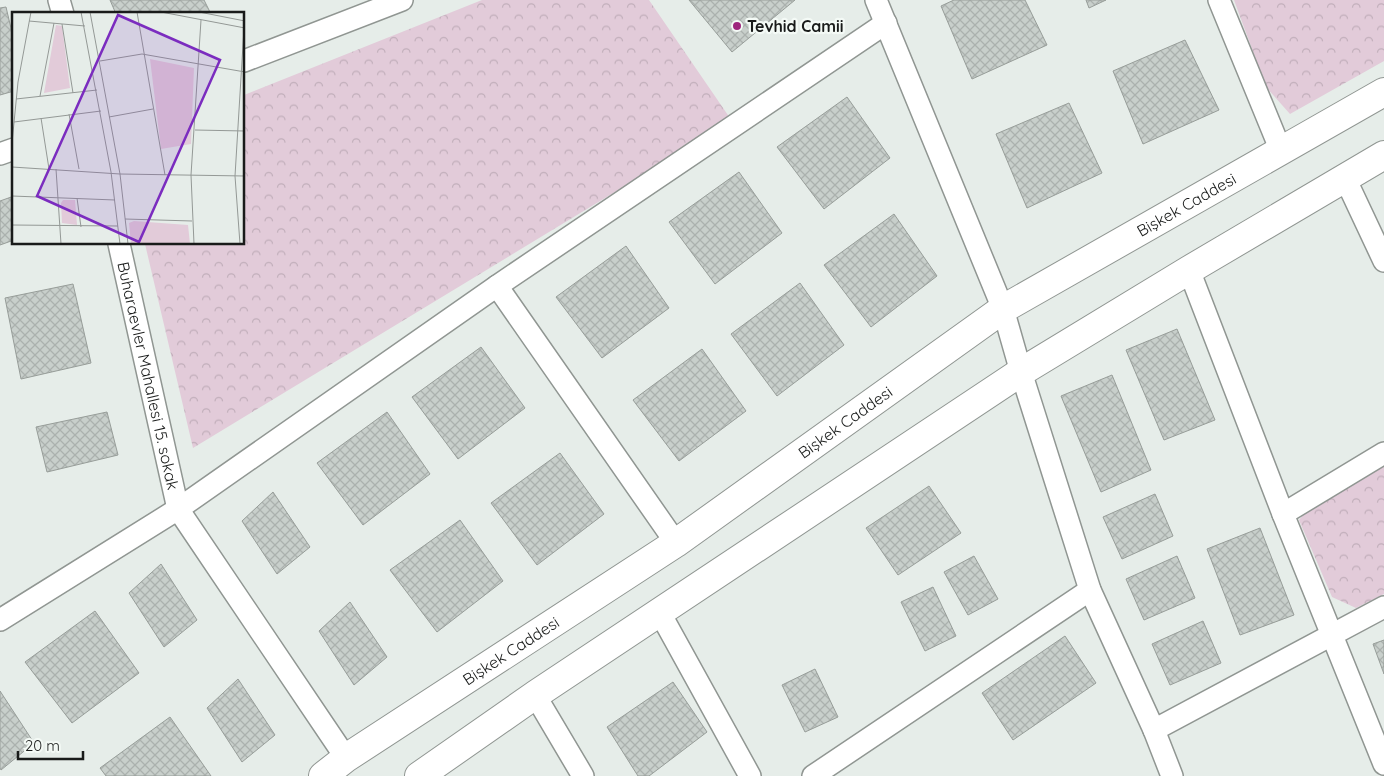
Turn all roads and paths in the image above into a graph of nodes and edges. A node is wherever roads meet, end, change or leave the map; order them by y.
1 (402, 0) edge
2 (876, 0) edge
3 (1219, 0) edge
4 (886, 23) junction
5 (245, 61) edge
6 (1384, 92) edge
7 (12, 150) edge
8 (1281, 150) junction
9 (0, 154) edge
10 (1384, 155) edge
11 (1345, 178) junction
12 (119, 245) edge
13 (1384, 260) edge
14 (1189, 270) junction
15 (497, 286) junction
16 (1004, 309) junction
17 (1022, 372) junction
18 (1384, 453) edge
19 (178, 509) junction
20 (1283, 514) junction
21 (676, 543) junction
22 (1090, 590) junction
23 (1384, 608) edge
24 (660, 613) junction
25 (0, 620) edge
26 (1331, 635) junction
27 (536, 695) junction
28 (1154, 730) junction
29 (346, 758) junction
30 (1384, 764) edge
31 (323, 776) edge
32 (419, 776) edge
33 (583, 776) edge
34 (750, 776) edge
35 (813, 776) edge
36 (1171, 776) edge

1 - 5 street
2 - 4 street
3 - 8 street
4 - 15 street
4 - 16 street
6 - 8 street, Bişkek Caddesi
7 - 9 street
8 - 16 street, Bişkek Caddesi
10 - 11 street
11 - 13 street
11 - 14 street
12 - 19 street, Buharaevler Mahallesi 15. sokak
14 - 17 street
14 - 20 street
15 - 19 street
15 - 21 street
16 - 17 street
16 - 21 street, Bişkek Caddesi
17 - 22 street
17 - 24 street
18 - 20 street
19 - 25 street
19 - 29 street
20 - 26 street
21 - 29 street, Bişkek Caddesi
22 - 28 street
22 - 35 street
23 - 26 street
24 - 27 street
24 - 34 street
26 - 28 street
26 - 30 street
27 - 32 street
27 - 33 street
28 - 36 street
29 - 31 street, Bişkek Caddesi

